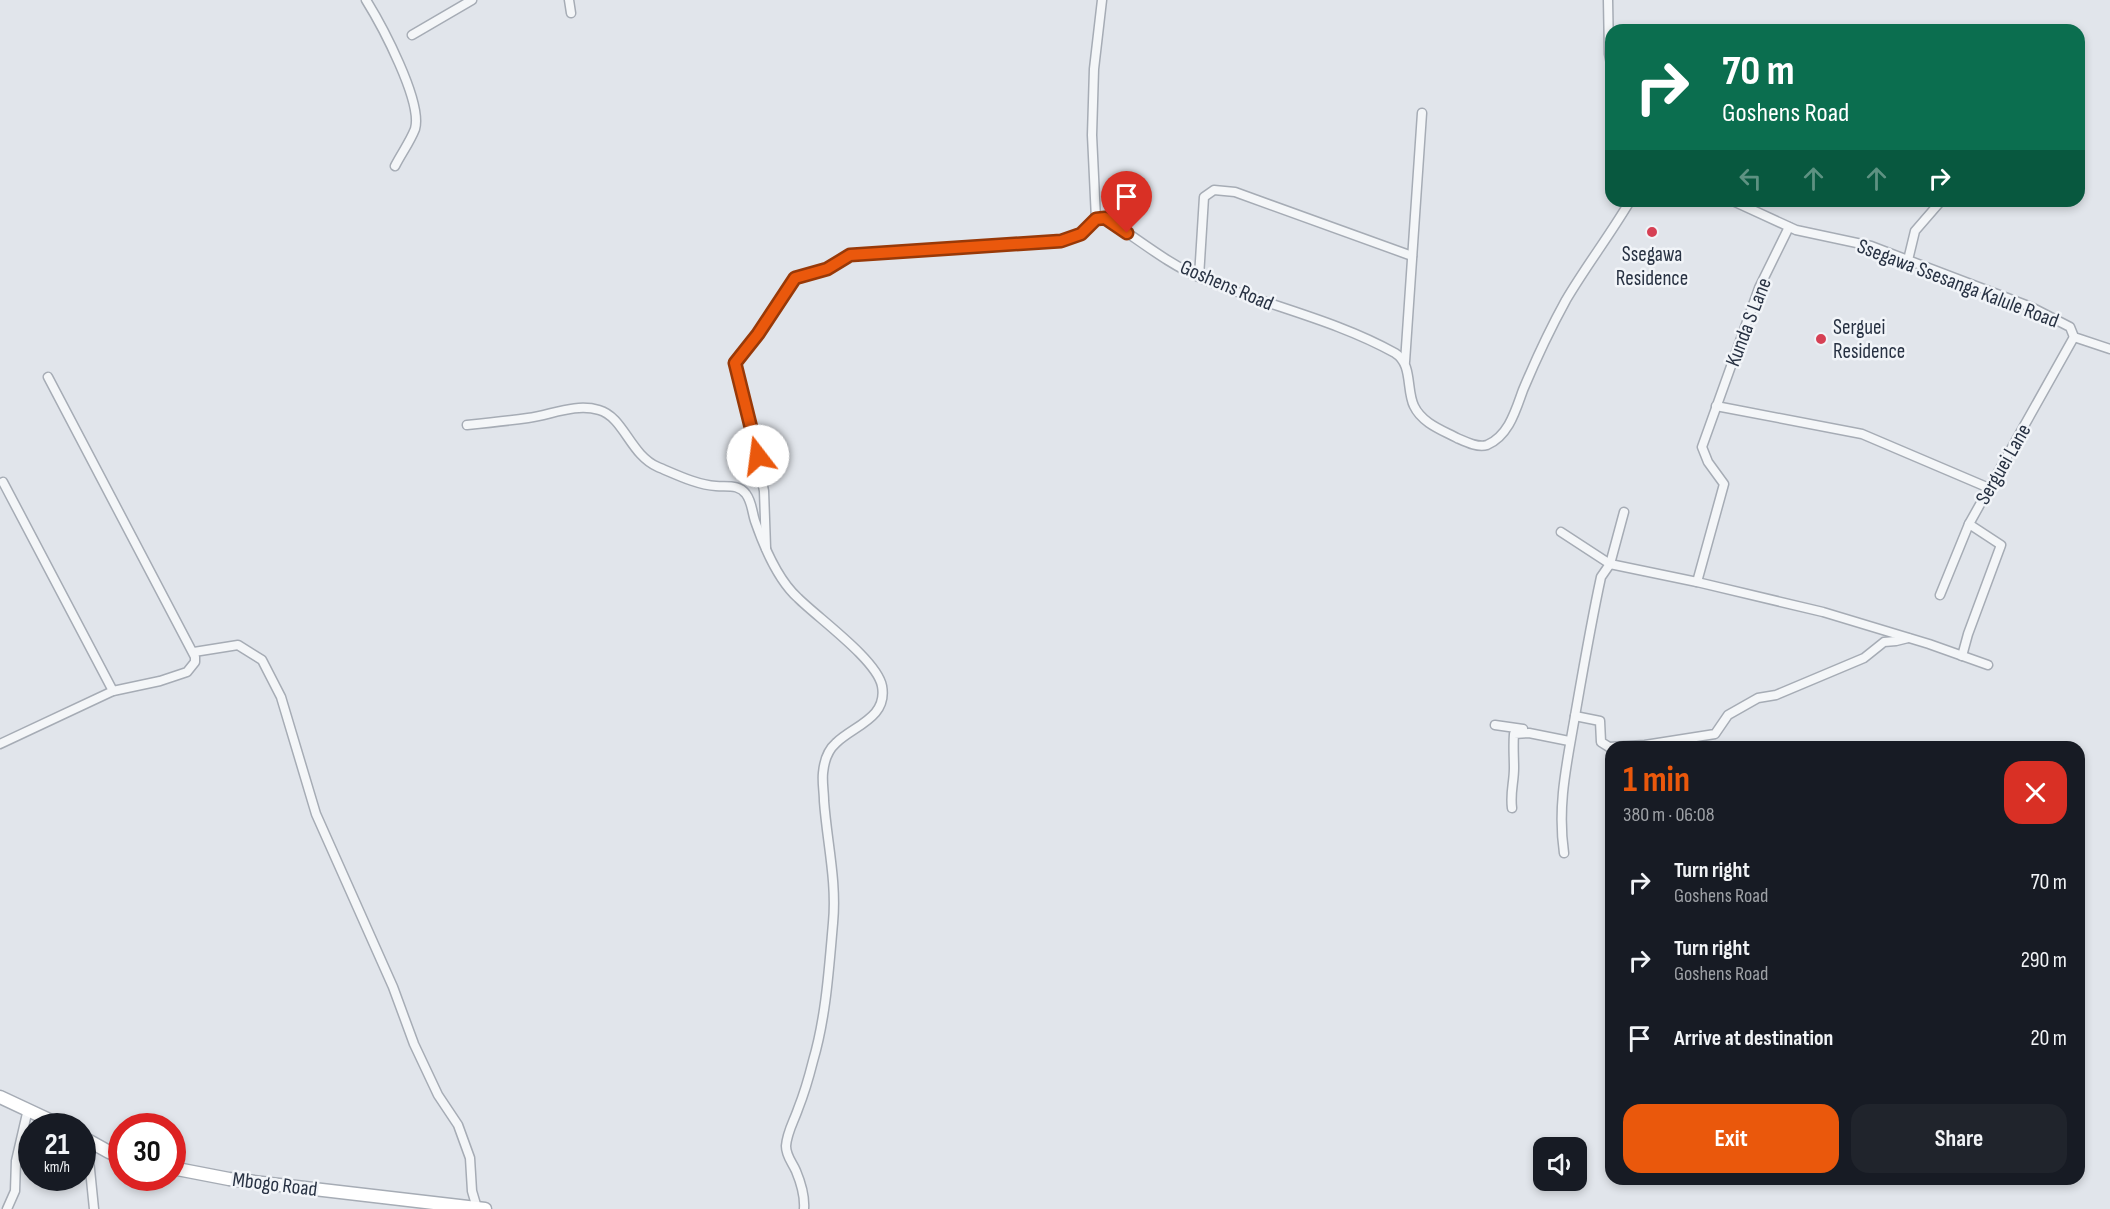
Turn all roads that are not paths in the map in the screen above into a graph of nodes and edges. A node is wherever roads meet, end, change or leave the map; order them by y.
1 (366, 0) edge
2 (472, 0) edge
3 (569, 0) edge
4 (1102, 0) edge
5 (1608, 0) edge
6 (571, 13) dead end
7 (1608, 24) edge
8 (412, 35) dead end
9 (1422, 113) dead end
10 (395, 166) dead end
11 (1626, 207) edge
12 (1745, 207) edge
13 (1936, 207) edge
14 (1096, 219) junction
15 (1789, 227) junction
16 (1412, 256) junction
17 (1908, 260) junction
18 (1199, 277) junction
19 (2074, 337) junction
20 (2110, 349) edge
21 (1405, 363) junction
22 (48, 377) dead end
23 (1716, 406) junction
24 (466, 425) dead end
25 (3, 482) dead end
26 (1989, 489) junction
27 (1624, 512) dead end
28 (1969, 524) junction
29 (1561, 532) dead end
30 (766, 548) junction
31 (1610, 564) junction
32 (1697, 582) junction
33 (1940, 595) dead end
34 (1908, 638) junction
35 (194, 652) junction
36 (1962, 656) junction
37 (1988, 665) dead end
38 (113, 691) junction
39 (1575, 716) junction
40 (1495, 725) dead end
41 (1572, 729) junction
42 (1569, 741) junction
43 (1670, 741) edge
44 (0, 744) edge
45 (1605, 744) edge
46 (1512, 808) dead end
47 (1564, 853) dead end
48 (0, 1097) edge
49 (28, 1109) junction
50 (36, 1113) edge
51 (186, 1171) edge
52 (92, 1191) edge
53 (477, 1208) edge
54 (7, 1209) edge
55 (94, 1209) edge
56 (485, 1209) edge
57 (804, 1209) edge

1 - 10 street
2 - 8 street
3 - 6 street
4 - 14 street
5 - 7 street
9 - 16 street
11 - 21 street
12 - 15 street, Ssegawa Ssesanga Kalule Road
13 - 17 street
14 - 18 street, Goshens Road
14 - 30 street
15 - 17 street, Ssegawa Ssesanga Kalule Road
15 - 23 street, Kunda S Lane
16 - 18 street
16 - 21 street
17 - 19 street, Ssegawa Ssesanga Kalule Road
18 - 21 street, Goshens Road
19 - 20 street, Ssegawa Ssesanga Kalule Road
19 - 26 street, Serguei Lane
22 - 35 street
23 - 26 street
23 - 32 street, Kunda S Lane
24 - 30 street
25 - 38 street
26 - 28 street, Serguei Lane
27 - 31 street
28 - 33 street, Serguei Lane
28 - 36 street
29 - 31 street
30 - 57 street
31 - 32 street
31 - 39 street
32 - 34 street
34 - 36 street
34 - 43 street
35 - 38 street
35 - 53 street
36 - 37 street
38 - 44 street
39 - 41 street
39 - 45 street
40 - 41 street
41 - 42 street
42 - 46 street
42 - 47 street
48 - 49 main road
49 - 50 main road
49 - 54 street
51 - 53 main road, Mbogo Road
52 - 55 street
53 - 56 main road, Mbogo Road

